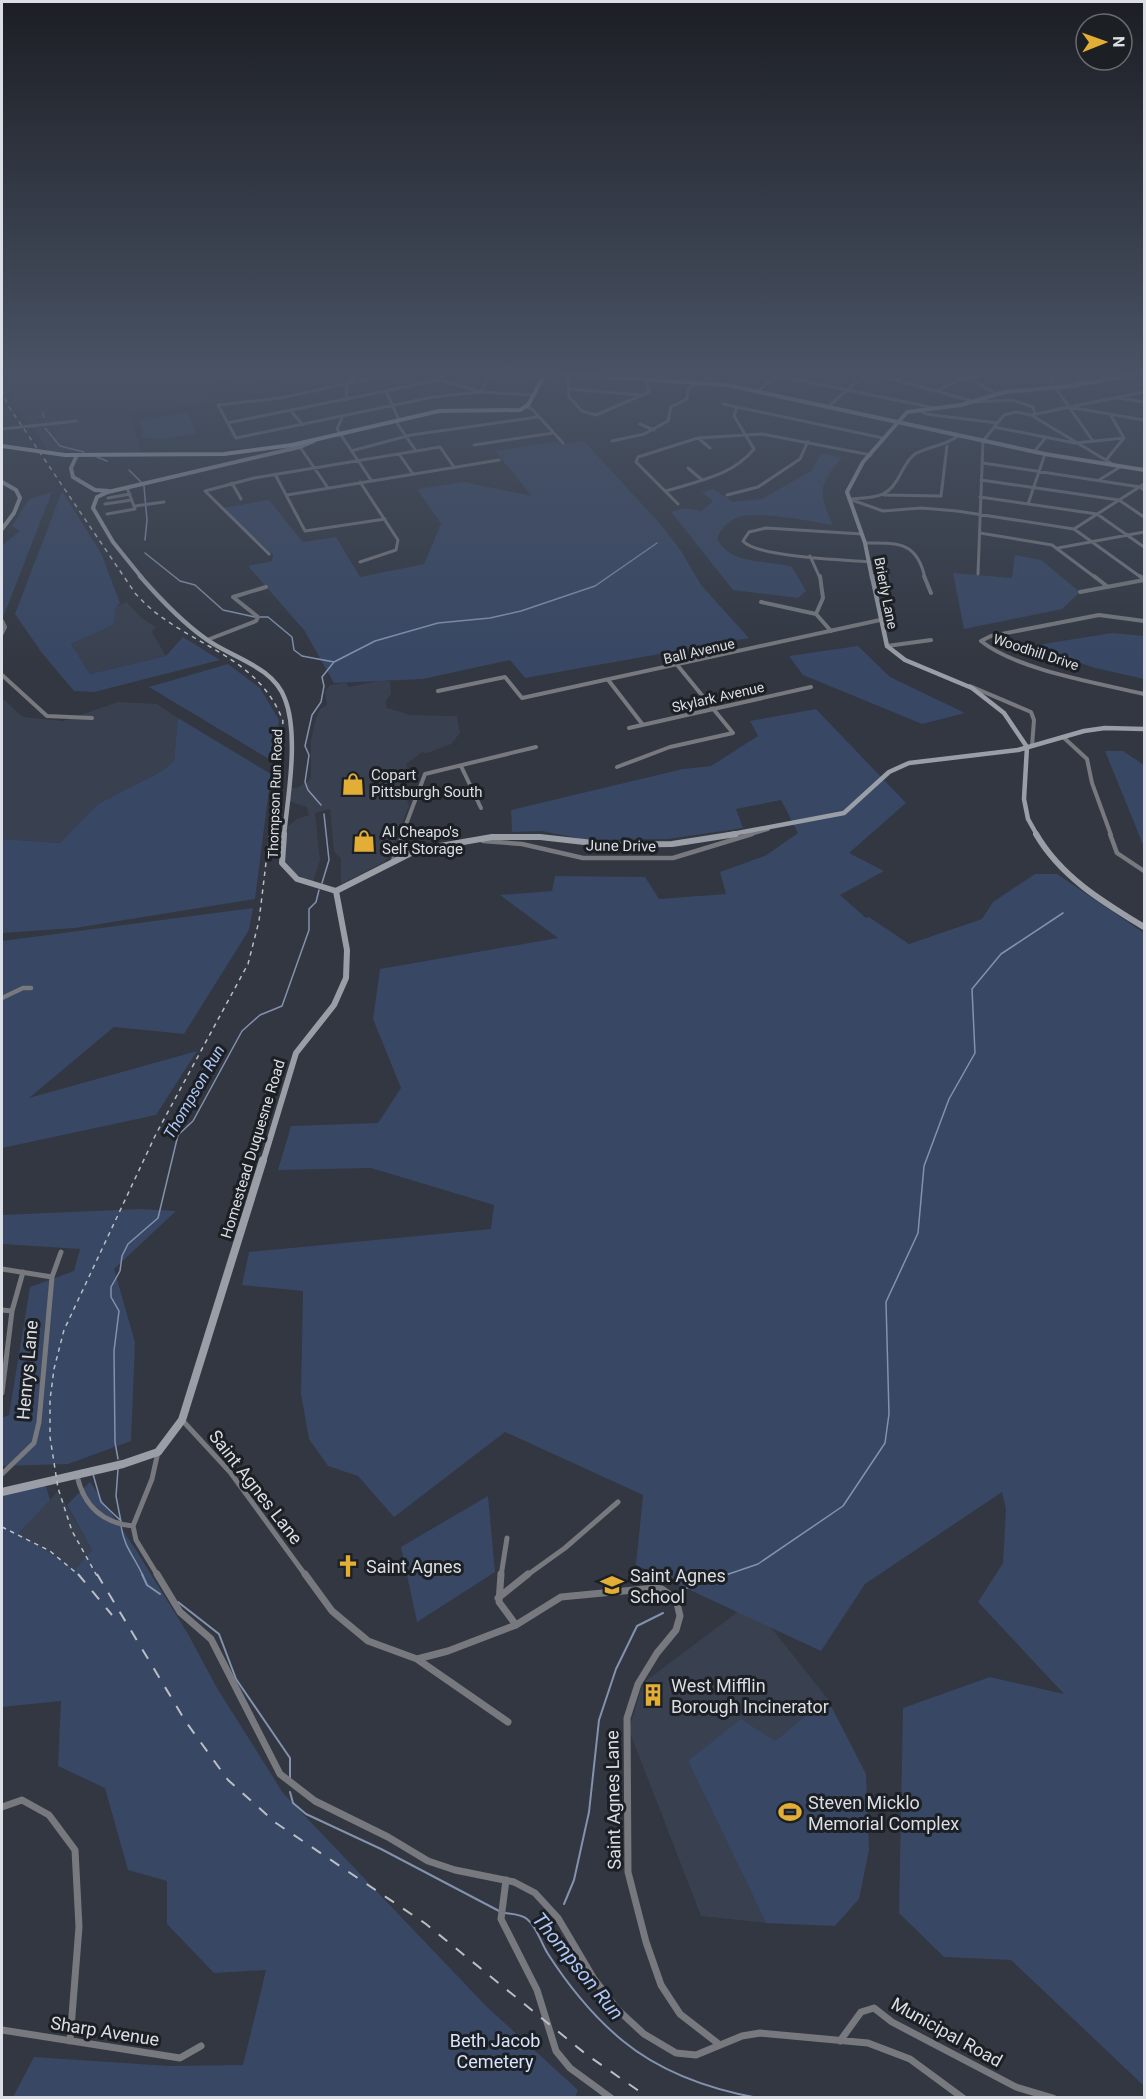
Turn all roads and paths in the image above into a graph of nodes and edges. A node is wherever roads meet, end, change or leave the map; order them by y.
1 (1038, 471) edge
2 (71, 472) edge
3 (195, 472) edge
4 (287, 472) edge
5 (319, 472) edge
6 (365, 472) edge
7 (424, 472) edge
8 (646, 472) edge
9 (693, 472) edge
10 (723, 472) edge
11 (781, 472) edge
12 (858, 472) edge
13 (903, 472) edge
14 (944, 472) edge
15 (982, 472) edge
16 (1044, 472) edge
17 (1110, 472) edge
18 (275, 474) junction
19 (412, 474) joint
20 (701, 479) junction
21 (370, 480) junction
22 (981, 480) junction
23 (1099, 480) junction
24 (2, 482) edge
25 (360, 482) junction
26 (232, 483) junction
27 (1144, 484) edge
28 (1033, 487) junction
29 (1140, 487) junction
30 (128, 488) junction
31 (328, 488) junction
32 (95, 490) junction
33 (1144, 490) edge
34 (112, 491) junction
35 (666, 491) junction
36 (130, 494) junction
37 (287, 495) junction
38 (727, 495) dead end
39 (882, 495) junction
40 (97, 497) junction
41 (980, 497) junction
42 (108, 498) dead end
43 (241, 499) dead end
44 (849, 499) junction
45 (132, 500) junction
46 (1119, 500) junction
47 (164, 502) dead end
48 (105, 504) dead end
49 (678, 504) dead end
50 (1028, 504) junction
51 (135, 506) junction
52 (107, 514) dead end
53 (981, 514) junction
54 (1096, 514) junction
55 (1144, 517) edge
56 (385, 519) junction
57 (2, 529) edge
58 (1074, 529) junction
59 (1144, 532) edge
60 (980, 533) junction
61 (862, 534) junction
62 (1127, 535) junction
63 (1093, 542) junction
64 (865, 543) junction
65 (1144, 547) edge
66 (1058, 548) junction
67 (269, 554) dead end
68 (810, 556) junction
69 (360, 561) dead end
70 (870, 562) junction
71 (978, 574) dead end
72 (1144, 579) edge
73 (266, 587) dead end
74 (1108, 587) junction
75 (931, 592) dead end
76 (1080, 592) dead end
77 (761, 602) dead end
78 (816, 614) junction
79 (880, 620) junction
80 (2, 621) edge
81 (1144, 621) edge
82 (831, 631) junction
83 (2, 633) edge
84 (207, 639) junction
85 (931, 640) dead end
86 (887, 646) junction
87 (678, 666) junction
88 (2, 675) edge
89 (609, 681) junction
90 (967, 686) junction
91 (811, 687) dead end
92 (438, 692) dead end
93 (1144, 694) edge
94 (714, 708) junction
95 (92, 718) dead end
96 (643, 725) junction
97 (628, 728) dead end
98 (1144, 729) edge
99 (1063, 737) junction
100 (1030, 746) junction
101 (536, 747) dead end
102 (461, 766) junction
103 (617, 767) dead end
104 (481, 808) dead end
105 (768, 829) junction
106 (471, 840) junction
107 (392, 863) junction
108 (1144, 871) edge
109 (336, 891) junction
110 (1144, 927) edge
111 (31, 988) dead end
112 (2, 998) edge
113 (61, 1252) dead end
114 (2, 1269) edge
115 (23, 1272) junction
116 (52, 1277) junction
117 (2, 1310) edge
118 (12, 1311) junction
119 (4, 1360) edge
120 (2, 1391) edge
121 (182, 1420) junction
122 (158, 1452) junction
123 (2, 1474) edge
124 (77, 1476) junction
125 (2, 1492) edge
126 (618, 1502) dead end
127 (125, 1526) junction
128 (507, 1538) dead end
129 (498, 1598) junction
130 (516, 1624) junction
131 (417, 1659) junction
132 (508, 1722) dead end
133 (2, 1807) edge
134 (506, 1880) junction
135 (2, 2030) edge
136 (70, 2041) junction
137 (840, 2041) junction
138 (720, 2045) junction
139 (201, 2046) dead end
140 (611, 2097) edge
141 (963, 2097) edge
142 (1053, 2097) edge

1 - 28 street
2 - 32 street
3 - 30 street
4 - 18 street
5 - 31 street
6 - 21 street
7 - 19 street
8 - 35 street
9 - 20 street
10 - 20 street
11 - 38 street
12 - 44 street
13 - 39 street
14 - 39 street
15 - 22 street
16 - 23 street
17 - 23 street
18 - 26 street
18 - 37 street
19 - 21 street
20 - 35 street
21 - 25 street
22 - 28 street
22 - 41 street
23 - 29 street
24 - 57 street
25 - 31 street
25 - 56 street
26 - 43 street
26 - 67 street
27 - 29 street
28 - 46 street
28 - 50 street
29 - 33 street
29 - 46 street
30 - 34 street
30 - 36 street
31 - 37 street
32 - 34 street
32 - 40 street, Thompson Run Road
34 - 40 street
35 - 49 street
36 - 42 street
36 - 45 street
37 - 56 street
39 - 44 street
40 - 84 street, Thompson Run Road
41 - 50 street
41 - 53 street
44 - 53 street
44 - 61 street, Brierly Lane
45 - 48 street
45 - 51 street
46 - 54 street
46 - 55 street
47 - 51 street
50 - 54 street
51 - 52 street
53 - 58 street
53 - 60 street
54 - 58 street
54 - 62 street
56 - 69 street
58 - 63 street
59 - 62 street
60 - 66 street
60 - 71 street
61 - 64 street, Brierly Lane
61 - 68 street
62 - 63 street
62 - 65 street
63 - 66 street
63 - 72 street
64 - 70 street, Brierly Lane
64 - 75 street
66 - 74 street
68 - 70 street
68 - 78 street
70 - 79 street, Brierly Lane
72 - 74 street
73 - 84 street
74 - 76 street
77 - 78 street
78 - 82 street
79 - 82 street, Ball Avenue
79 - 86 street, Brierly Lane
80 - 83 street
81 - 93 street, Woodhill Drive
82 - 87 street, Ball Avenue
84 - 109 street, Thompson Run Road
85 - 86 street
86 - 90 street, Brierly Lane
87 - 89 street, Ball Avenue
87 - 94 street
88 - 95 street
89 - 92 street, Ball Avenue
89 - 96 street
90 - 100 street, Brierly Lane
90 - 100 street
91 - 94 street, Skylark Avenue
94 - 96 street, Skylark Avenue
94 - 103 street
96 - 97 street, Skylark Avenue
98 - 99 street
99 - 100 street
99 - 108 street
100 - 105 street
100 - 110 street
101 - 102 street
102 - 104 street
102 - 107 street
105 - 106 street
105 - 106 street, June Drive
106 - 107 street
107 - 109 street
109 - 121 street, Homestead Duquesne Road
111 - 112 street
113 - 116 street, Henrys Lane
114 - 115 street
115 - 116 street
115 - 118 street
116 - 123 street, Henrys Lane
117 - 118 street
118 - 119 street
119 - 120 street
121 - 122 street, Homestead Duquesne Road
121 - 131 street, Saint Agnes Lane
122 - 124 street
122 - 127 street
124 - 125 street
124 - 127 street
126 - 129 street
127 - 134 street
128 - 129 street
129 - 130 street
130 - 131 street, Saint Agnes Lane
130 - 138 street, Saint Agnes Lane
131 - 132 street, Saint Agnes Lane
133 - 136 street
134 - 138 street
134 - 140 street
135 - 136 street, Sharp Avenue
136 - 139 street, Sharp Avenue
137 - 138 street
137 - 141 street
137 - 142 street, Municipal Road

